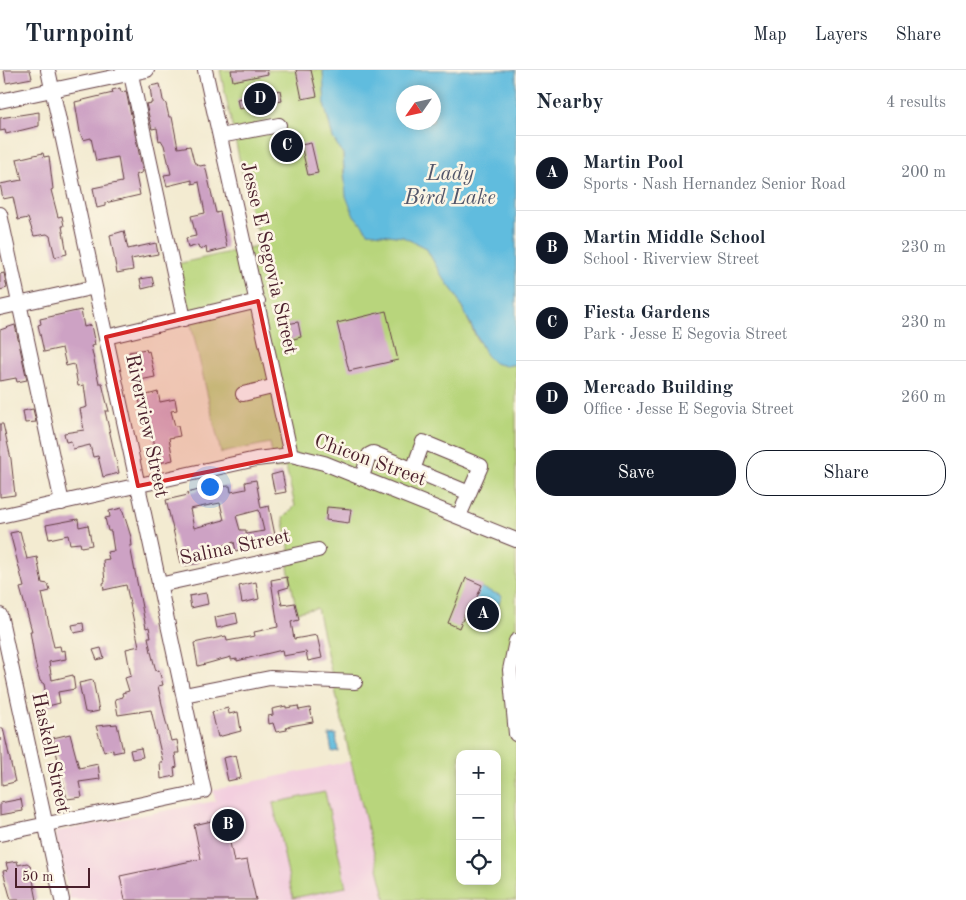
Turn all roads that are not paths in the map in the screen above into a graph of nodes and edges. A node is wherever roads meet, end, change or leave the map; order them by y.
1 (48, 70) edge
2 (147, 70) edge
3 (205, 70) edge
4 (131, 72) edge
5 (52, 90) junction
6 (0, 101) edge
7 (279, 125) dead end
8 (220, 136) junction
9 (0, 214) edge
10 (95, 287) junction
11 (258, 301) junction
12 (19, 303) junction
13 (0, 308) edge
14 (184, 319) junction
15 (106, 338) junction
16 (276, 386) junction
17 (243, 394) dead end
18 (291, 455) junction
19 (413, 470) junction
20 (362, 477) junction
21 (138, 486) junction
22 (469, 493) junction
23 (62, 503) junction
24 (0, 516) edge
25 (459, 516) junction
26 (516, 540) edge
27 (318, 550) dead end
28 (160, 584) junction
29 (0, 615) edge
30 (516, 642) edge
31 (355, 682) dead end
32 (184, 695) junction
33 (516, 733) edge
34 (45, 824) junction
35 (0, 834) edge
36 (62, 900) edge

1 - 5 street, Riverview Street
2 - 4 street
3 - 8 street, Jesse E Segovia Street
4 - 5 street
4 - 14 street
5 - 6 street
5 - 10 street, Riverview Street
7 - 8 street
8 - 11 street, Jesse E Segovia Street
9 - 12 street
10 - 12 street
10 - 15 street, Riverview Street
11 - 14 street
11 - 16 street, Jesse E Segovia Street
12 - 13 street
12 - 23 street
14 - 15 street
15 - 21 street, Riverview Street
16 - 17 street
16 - 18 street, Jesse E Segovia Street
18 - 20 street, Chicon Street
18 - 21 street, Chicon Street
19 - 20 street
19 - 22 street
19 - 22 street
20 - 25 street, Chicon Street
21 - 23 street, Chicon Street
21 - 28 street, Riverview Street
22 - 25 street
23 - 24 street, Chicon Street
25 - 26 street, Chicon Street
27 - 28 street, Salina Street
28 - 32 street, Riverview Street
29 - 34 street, Haskell Street
30 - 33 street
31 - 32 street
32 - 34 street, Riverview Street
34 - 35 street
34 - 36 street, Haskell Street

